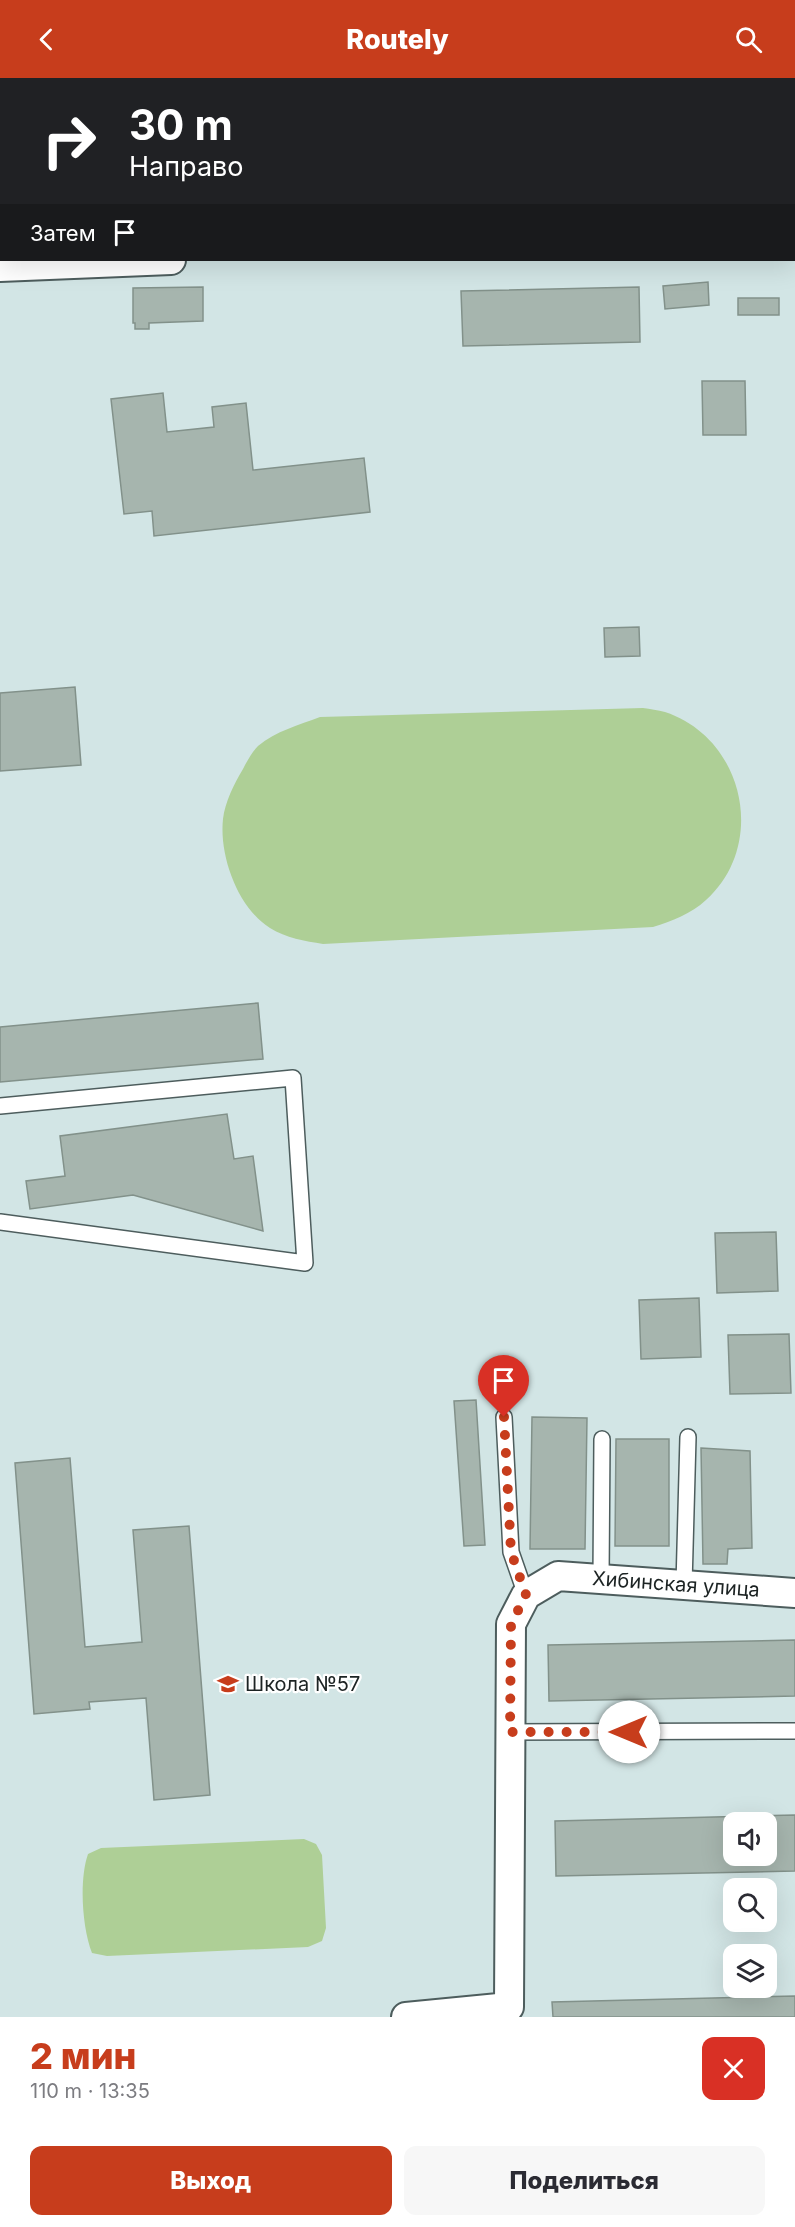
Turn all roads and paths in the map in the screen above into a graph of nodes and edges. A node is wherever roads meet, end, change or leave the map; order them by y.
1 (147, 261) edge
2 (0, 267) edge
3 (0, 1106) edge
4 (0, 1222) edge
5 (504, 1417) dead end
6 (688, 1437) dead end
7 (602, 1438) dead end
8 (601, 1579) junction
9 (684, 1585) junction
10 (795, 1593) edge
11 (526, 1595) junction
12 (795, 1731) edge
13 (510, 1732) junction
14 (504, 2012) edge
15 (406, 2017) edge

1 - 2 street
3 - 4 lane
5 - 11 lane
6 - 9 lane
7 - 8 lane
8 - 9 street, Хибинская улица
8 - 11 street, Хибинская улица
9 - 10 street, Хибинская улица
11 - 13 street
12 - 13 lane
13 - 14 street
14 - 15 street

